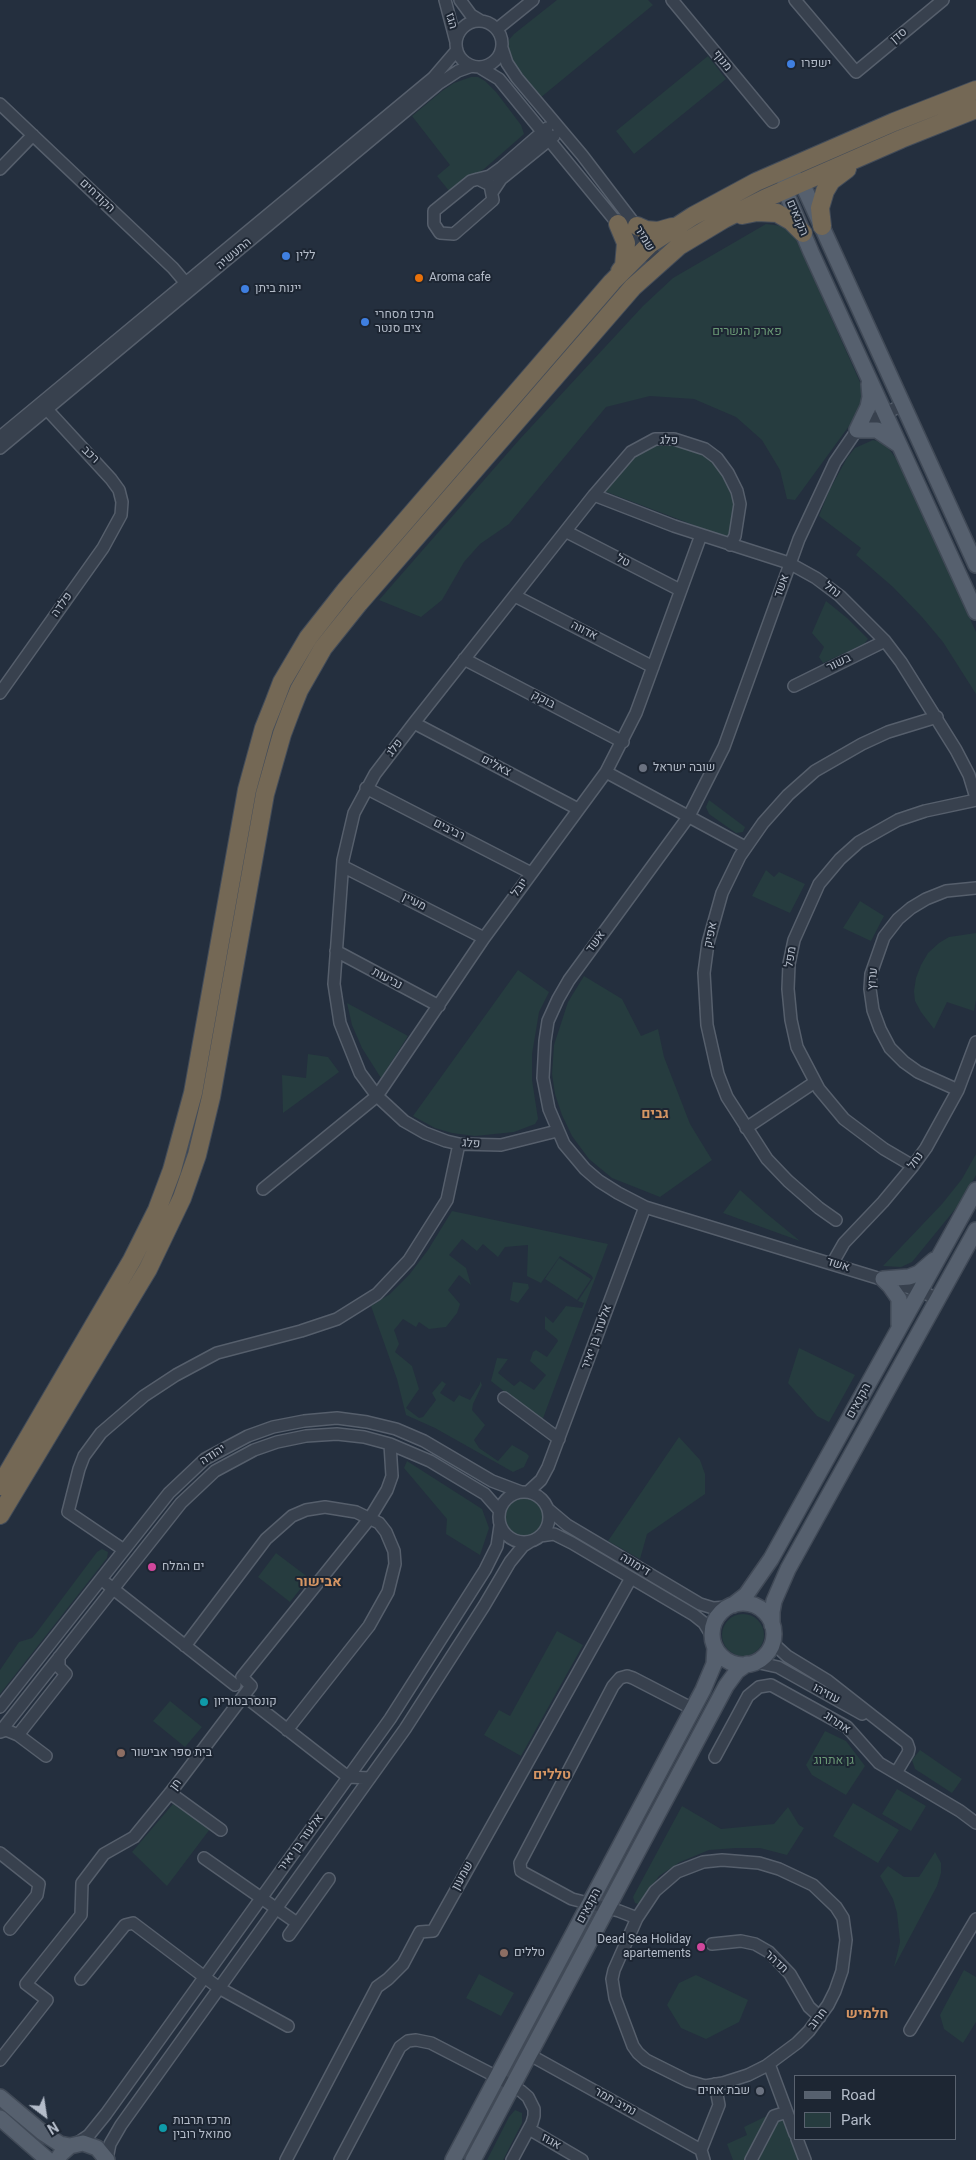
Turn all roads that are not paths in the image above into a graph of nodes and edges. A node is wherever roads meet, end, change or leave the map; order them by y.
1 (445, 0) edge
2 (460, 0) edge
3 (533, 0) edge
4 (672, 0) edge
5 (943, 0) edge
6 (802, 2) edge
7 (481, 21) junction
8 (497, 30) junction
9 (456, 46) junction
10 (502, 48) junction
11 (476, 67) junction
12 (976, 90) edge
13 (0, 104) edge
14 (976, 109) edge
15 (773, 122) dead end
16 (558, 126) junction
17 (33, 136) junction
18 (546, 136) junction
19 (862, 156) junction
20 (0, 169) edge
21 (785, 170) junction
22 (478, 179) junction
23 (802, 183) junction
24 (492, 190) junction
25 (785, 190) junction
26 (724, 219) junction
27 (618, 224) junction
28 (679, 224) junction
29 (636, 226) junction
30 (822, 226) junction
31 (803, 233) junction
32 (646, 248) junction
33 (658, 265) junction
34 (612, 282) junction
35 (189, 286) junction
36 (867, 375) junction
37 (902, 405) junction
38 (43, 406) junction
39 (885, 413) junction
40 (857, 430) junction
41 (0, 437) edge
42 (899, 445) junction
43 (0, 448) edge
44 (594, 494) junction
45 (121, 515) joint
46 (566, 532) junction
47 (701, 535) junction
48 (730, 545) junction
49 (790, 563) junction
50 (976, 565) edge
51 (680, 590) junction
52 (515, 596) junction
53 (976, 612) edge
54 (885, 641) junction
55 (464, 659) junction
56 (653, 667) junction
57 (794, 686) dead end
58 (0, 693) edge
59 (937, 717) junction
60 (414, 723) junction
61 (623, 742) junction
62 (606, 772) junction
63 (366, 788) junction
64 (976, 799) edge
65 (578, 810) junction
66 (690, 816) junction
67 (745, 847) junction
68 (344, 867) junction
69 (531, 873) junction
70 (976, 888) edge
71 (484, 938) junction
72 (336, 951) junction
73 (439, 1006) junction
74 (976, 1042) edge
75 (815, 1082) junction
76 (958, 1090) junction
77 (376, 1096) junction
78 (746, 1128) junction
79 (557, 1131) junction
80 (459, 1144) junction
81 (913, 1166) junction
82 (262, 1188) dead end
83 (976, 1190) edge
84 (645, 1206) junction
85 (836, 1220) dead end
86 (976, 1230) edge
87 (940, 1254) junction
88 (832, 1264) junction
89 (883, 1280) junction
90 (920, 1290) junction
91 (938, 1299) junction
92 (899, 1329) junction
93 (504, 1398) dead end
94 (559, 1439) junction
95 (390, 1444) junction
96 (548, 1467) junction
97 (0, 1486) edge
98 (524, 1492) junction
99 (545, 1505) junction
100 (499, 1510) junction
101 (0, 1515) edge
102 (370, 1518) junction
103 (500, 1526) junction
104 (536, 1538) junction
105 (124, 1550) junction
106 (100, 1578) junction
107 (631, 1578) junction
108 (113, 1588) junction
109 (730, 1606) junction
110 (772, 1632) junction
111 (713, 1642) junction
112 (186, 1646) junction
113 (59, 1657) junction
114 (751, 1663) junction
115 (235, 1685) dead end
116 (252, 1702) dead end
117 (0, 1707) edge
118 (693, 1709) junction
119 (287, 1730) junction
120 (0, 1732) edge
121 (894, 1732) junction
122 (18, 1735) junction
123 (46, 1756) dead end
124 (715, 1757) dead end
125 (896, 1773) junction
126 (348, 1777) junction
127 (370, 1778) junction
128 (170, 1793) junction
129 (976, 1823) edge
130 (221, 1830) dead end
131 (0, 1853) edge
132 (204, 1858) dead end
133 (328, 1879) dead end
134 (261, 1898) junction
135 (590, 1905) junction
136 (609, 1908) junction
137 (276, 1909) junction
138 (637, 1918) junction
139 (976, 1919) edge
140 (297, 1923) junction
141 (10, 1929) dead end
142 (289, 1935) dead end
143 (712, 1944) dead end
144 (205, 1976) junction
145 (81, 1979) dead end
146 (219, 1988) junction
147 (820, 2017) junction
148 (288, 2026) dead end
149 (910, 2030) dead end
150 (530, 2055) junction
151 (0, 2060) edge
152 (769, 2064) junction
153 (497, 2077) junction
154 (715, 2084) junction
155 (513, 2086) junction
156 (0, 2097) edge
157 (787, 2112) junction
158 (0, 2118) edge
159 (529, 2129) junction
160 (794, 2131) edge
161 (797, 2140) edge
162 (73, 2145) junction
163 (702, 2155) edge
164 (107, 2159) edge
165 (48, 2160) edge
166 (57, 2160) edge
167 (286, 2160) edge
168 (340, 2160) edge
169 (453, 2160) edge
170 (473, 2160) edge
171 (512, 2160) edge
172 (582, 2160) edge
173 (751, 2160) edge
174 (805, 2160) edge

1 - 9 street, הגז
2 - 7 street, הגז
3 - 8 street
4 - 15 street, מנוף
5 - 6 street, סדן
7 - 8 street
7 - 9 street
8 - 10 street
9 - 11 street
9 - 35 street, התעשיה
10 - 11 street
10 - 16 street, שמיר
11 - 18 street, שמיר
11 - 35 street, התעשיה
12 - 21 highway
13 - 17 street, הקודחים
14 - 19 highway
16 - 18 street
16 - 29 street, שמיר
17 - 20 street
17 - 35 street, הקודחים
18 - 22 street
18 - 24 street
18 - 27 street, שמיר
19 - 23 highway
19 - 30 highway
21 - 23 main road, הקנאים
21 - 25 main road, הקנאים
21 - 28 highway
22 - 24 street
22 - 24 street
23 - 25 highway
23 - 30 main road, הקנאים
25 - 26 highway
25 - 31 main road, הקנאים
26 - 31 highway
26 - 33 highway
27 - 32 street, שמיר
27 - 34 highway
28 - 29 highway
28 - 32 highway
29 - 32 street, שמיר
30 - 37 main road, הקנאים
31 - 36 main road, הקנאים
32 - 33 street, שמיר
32 - 34 highway
33 - 101 highway
34 - 97 highway
35 - 38 street, התעשיה
36 - 39 main road, הקנאים
36 - 40 main road
37 - 39 street, אשד
37 - 50 main road, הקנאים
38 - 41 street, התעשיה
38 - 43 street, התעשיה
38 - 45 street, רכב
39 - 40 street, אשד
39 - 42 main road, הקנאים
40 - 42 main road
40 - 49 street, אשד
42 - 53 main road, הקנאים
44 - 46 street, פלג
44 - 47 street, נחל
44 - 48 street, פלג
45 - 58 street, פלדה
46 - 51 street, טל
46 - 52 street, פלג
47 - 48 street, נחל
47 - 51 street, יובל
48 - 49 street, נחל
49 - 54 street, נחל
49 - 66 street, אשד
51 - 56 street, יובל
52 - 55 street, פלג
52 - 56 street, אדווה
54 - 57 street, בשור
54 - 59 street, נחל
55 - 60 street, פלג
55 - 61 street, בוקק
56 - 61 street, יובל
59 - 64 street, נחל
59 - 67 street, אפיק
60 - 63 street, פלג
60 - 65 street, צאלים
61 - 62 street, יובל
62 - 65 street, יובל
62 - 66 street
63 - 68 street, פלג
63 - 69 street, רביבים
64 - 75 street, מפל
65 - 69 street, יובל
66 - 67 street
66 - 79 street, אשד
67 - 78 street, אפיק
68 - 71 street, מעיין
68 - 72 street, פלג
69 - 71 street, יובל
70 - 76 street, ערוץ
71 - 73 street, יובל
72 - 73 street, נביעות
72 - 77 street, פלג
73 - 77 street, יובל
74 - 76 street, נחל
75 - 78 street
75 - 81 street, מפל
76 - 81 street, נחל
77 - 80 street, פלג
77 - 82 street, יובל
78 - 85 street, אפיק
79 - 80 street, פלג
79 - 84 street, אשד
80 - 105 street
81 - 88 street, נחל
83 - 87 main road, הקנאים
84 - 88 street, אשד
84 - 94 street, אלעזר בן יאיר
86 - 91 main road, הקנאים
87 - 89 main road
87 - 90 main road, הקנאים
88 - 89 street, אשד
89 - 90 street, אשד
89 - 92 main road
90 - 91 street, אשד
90 - 92 main road, הקנאים
91 - 110 main road, הקנאים
92 - 109 main road, הקנאים
93 - 94 street
94 - 96 street, אלעזר בן יאיר
95 - 100 street, יהודה
95 - 102 street, חן
95 - 108 street, יהודה
96 - 98 street, אלעזר בן יאיר
96 - 99 street, אלעזר בן יאיר
98 - 99 street
98 - 100 street
98 - 105 street, יהודה
99 - 104 street
99 - 109 street, דימונה
100 - 103 street
102 - 112 street
102 - 119 street
102 - 128 street, חן
103 - 104 street
103 - 126 street, אלעזר בן יאיר
104 - 107 street, דימונה
104 - 127 street, אלעזר בן יאיר
105 - 106 street, יהודה
106 - 108 street
106 - 117 street, יהודה
107 - 111 street, דימונה
107 - 167 street, שמעון
108 - 112 street
108 - 113 street, יהודה
109 - 110 main road
109 - 111 main road
110 - 114 main road
110 - 121 street, עוזיהו
111 - 114 main road
111 - 118 main road, הקנאים
112 - 115 street
113 - 120 street, יהודה
113 - 122 street
114 - 121 street, עוזיהו
114 - 136 main road, הקנאים
116 - 119 street
118 - 135 main road, הקנאים
118 - 135 street
119 - 126 street
120 - 122 street
121 - 125 street, עוזיהו
122 - 123 street
124 - 125 street, אתרוג
125 - 129 street, אתרוג
126 - 127 street
126 - 134 street, אלעזר בן יאיר
127 - 137 street, אלעזר בן יאיר
128 - 130 street
128 - 151 street, חן
131 - 141 street
132 - 134 street
133 - 140 street
134 - 137 street
134 - 144 street, אלעזר בן יאיר
135 - 136 street
135 - 153 main road, הקנאים
136 - 138 street
136 - 150 main road, הקנאים
137 - 140 street
137 - 146 street, אלעזר בן יאיר
138 - 147 street, חרוב
138 - 154 street, חרוב
139 - 149 street
140 - 142 street
143 - 147 street, תדהר
144 - 145 street
144 - 146 street
144 - 162 street, אלעזר בן יאיר
146 - 148 street
146 - 164 street, אלעזר בן יאיר
147 - 152 street, חרוב
150 - 155 main road, הקנאים
150 - 163 street, נתיב תמר
152 - 154 street, חרוב
152 - 157 street
153 - 155 street, אגוז
153 - 168 street, אגוז
153 - 169 main road, הקנאים
154 - 163 street
155 - 159 street, אגוז
155 - 170 main road, הקנאים
156 - 162 main road
157 - 160 street
157 - 173 street
158 - 165 main road
159 - 171 street
159 - 172 street, אגוז
161 - 174 street
162 - 164 main road
162 - 166 main road

